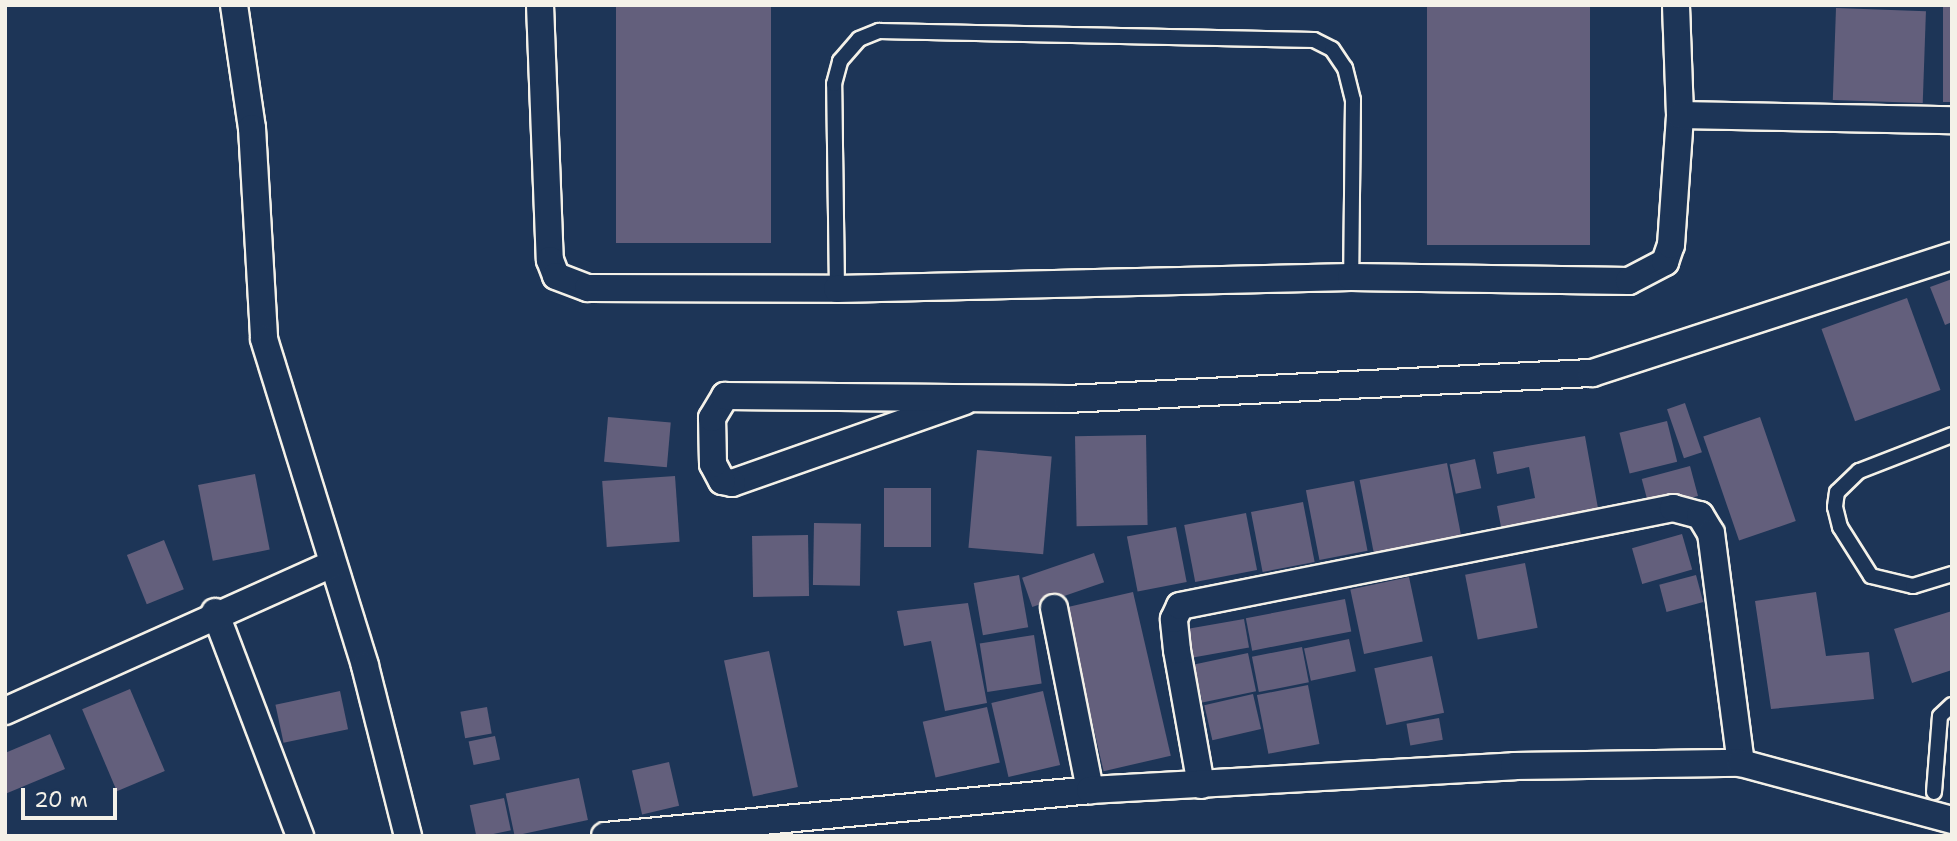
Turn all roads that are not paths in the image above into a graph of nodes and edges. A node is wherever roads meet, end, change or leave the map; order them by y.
1 (234, 5) edge
2 (540, 5) edge
3 (1676, 5) edge
4 (1680, 115) junction
5 (1952, 120) edge
6 (1952, 256) edge
7 (1351, 276) junction
8 (836, 289) junction
9 (965, 401) junction
10 (1952, 435) edge
11 (332, 564) junction
12 (1952, 574) edge
13 (1054, 608) dead end
14 (215, 612) junction
15 (1952, 705) edge
16 (5, 711) edge
17 (1741, 763) junction
18 (1201, 785) junction
19 (1090, 790) junction
20 (1934, 792) dead end
21 (1952, 820) edge
22 (300, 836) edge
23 (408, 836) edge
24 (605, 836) edge

1 - 11 street
2 - 8 street
3 - 4 street
4 - 5 street
4 - 7 street
6 - 9 street
7 - 8 street
7 - 8 lane
9 - 9 street
10 - 12 lane
11 - 14 street
11 - 23 street
13 - 19 street
14 - 16 street
14 - 22 street
15 - 20 lane
17 - 18 street
17 - 18 street
17 - 21 street
18 - 19 street
19 - 24 street

